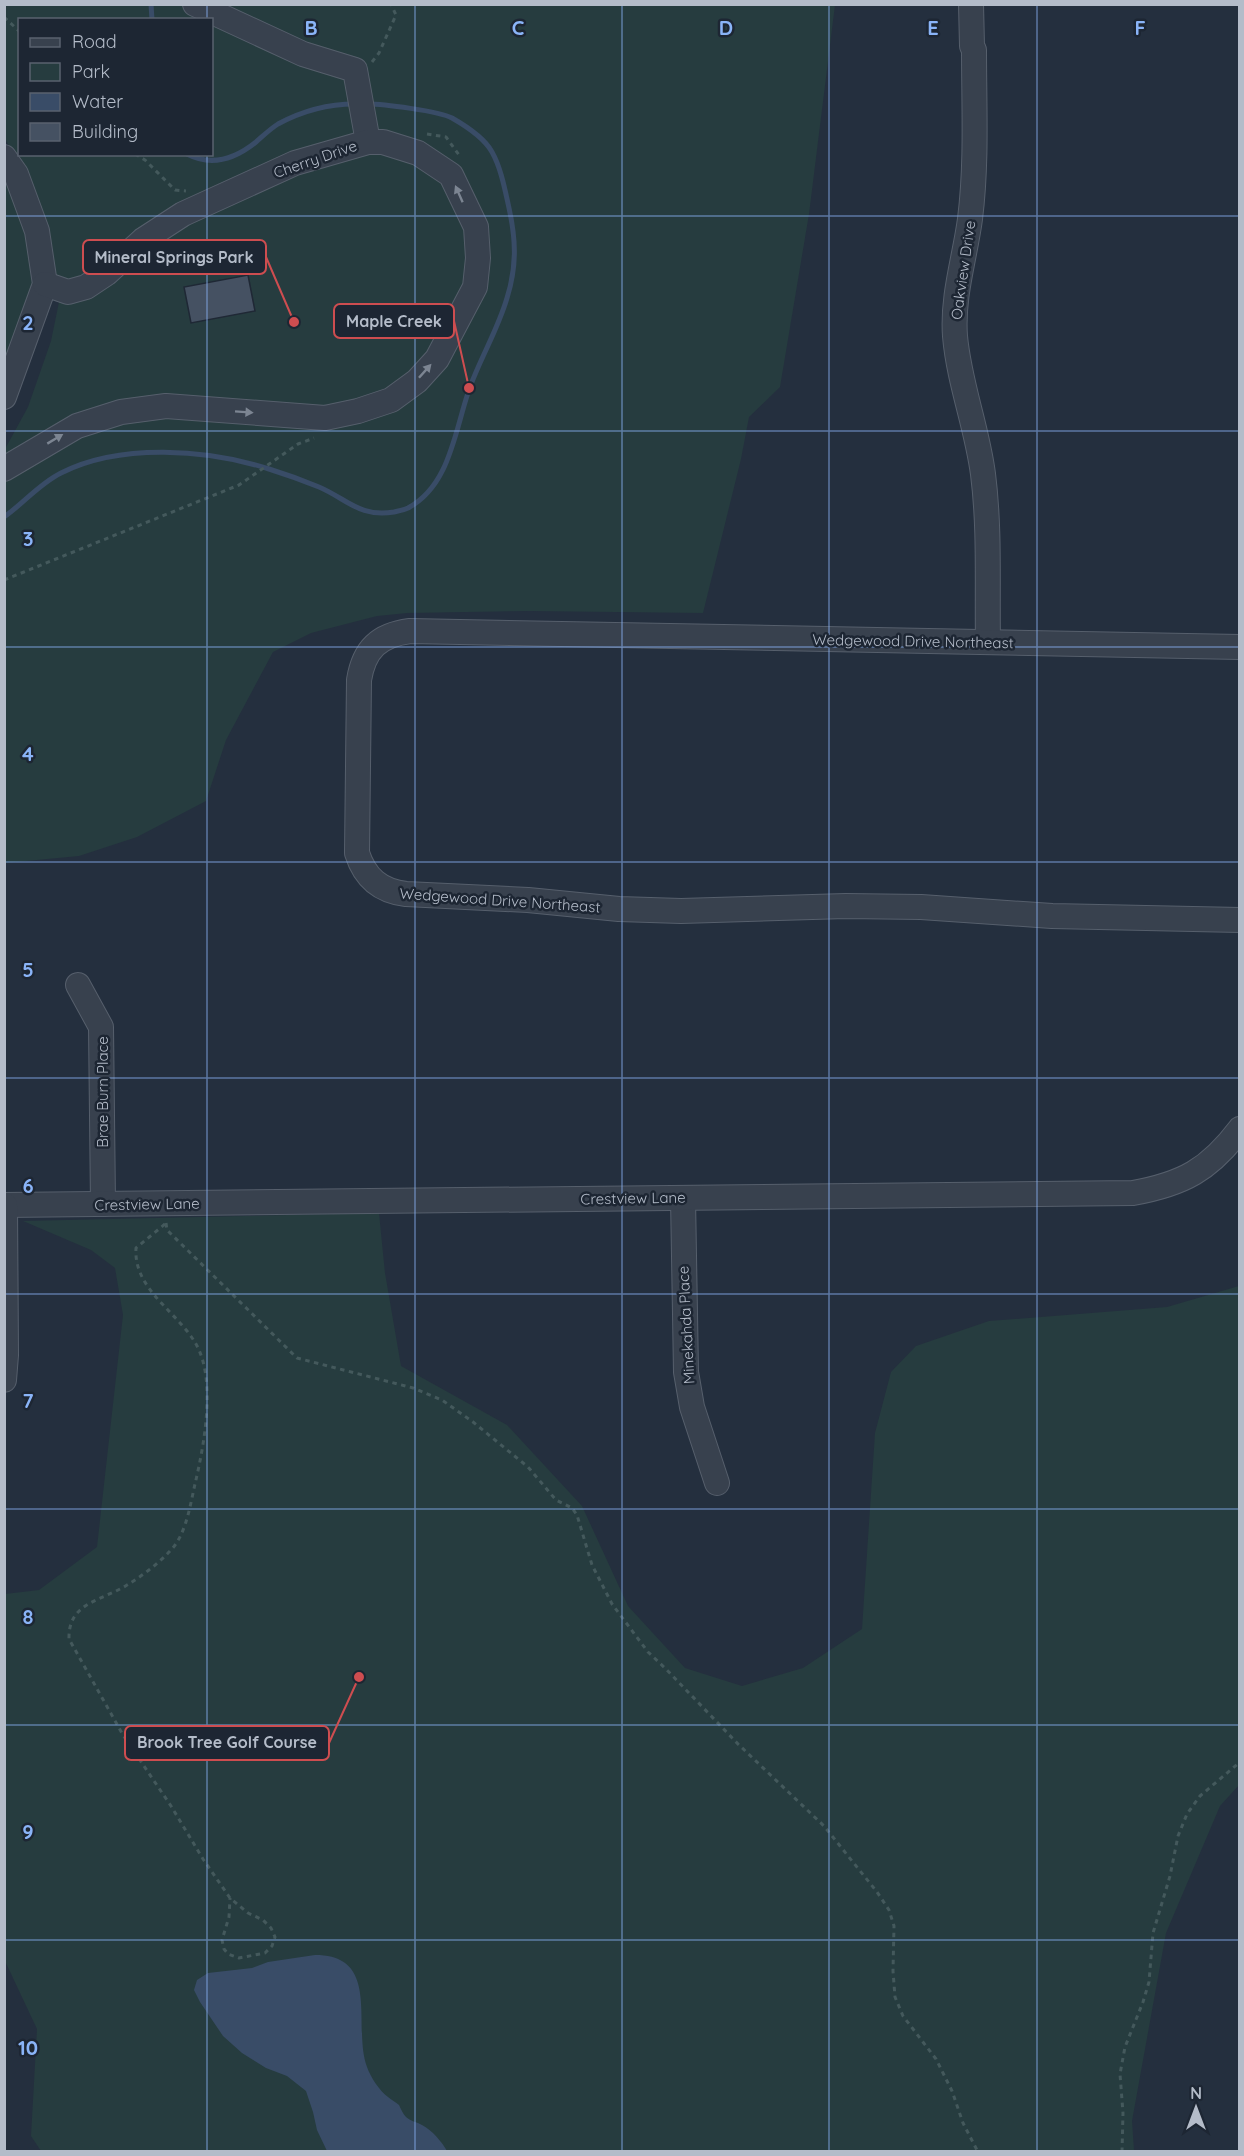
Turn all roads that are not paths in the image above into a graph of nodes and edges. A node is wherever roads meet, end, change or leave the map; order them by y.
1 (195, 4) edge
2 (972, 4) edge
3 (366, 133) junction
4 (4, 157) edge
5 (45, 284) junction
6 (4, 397) edge
7 (4, 469) edge
8 (988, 642) junction
9 (1239, 647) edge
10 (1239, 920) edge
11 (78, 985) dead end
12 (1239, 1129) edge
13 (683, 1198) junction
14 (103, 1204) junction
15 (5, 1205) edge
16 (4, 1380) edge
17 (717, 1483) dead end

1 - 3 street
2 - 8 street, Oakview Drive
3 - 5 street, Cherry Drive
7 -> 3 street, Cherry Drive
4 - 5 street
5 - 6 street
8 - 9 street, Wedgewood Drive Northeast
8 - 10 street, Wedgewood Drive Northeast
11 - 14 street, Brae Burn Place
12 - 13 street, Crestview Lane
13 - 14 street, Crestview Lane
13 - 17 street, Minekahda Place
14 - 15 street, Crestview Lane
15 - 16 street

